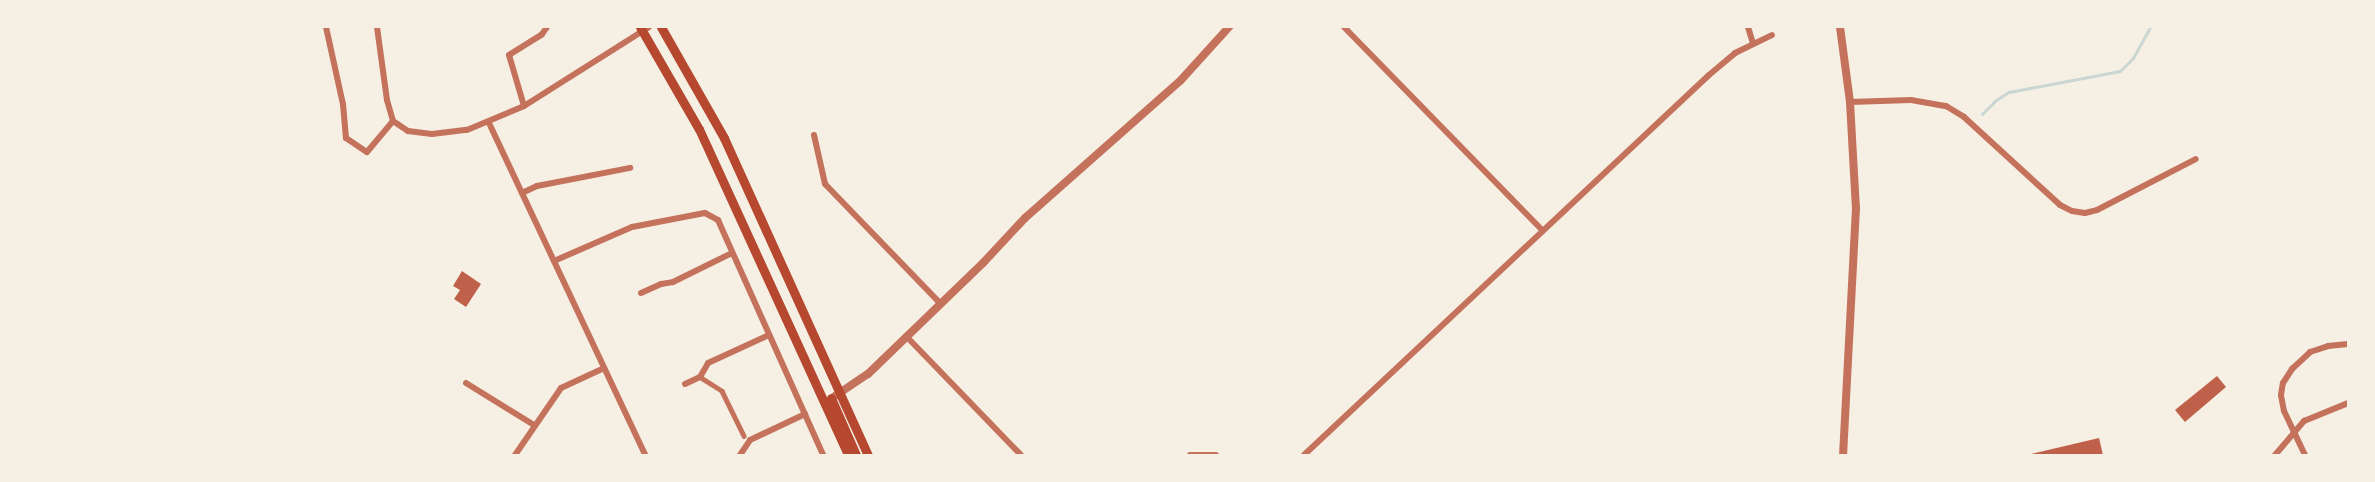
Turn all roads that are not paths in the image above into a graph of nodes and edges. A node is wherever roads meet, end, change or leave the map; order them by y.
1 (326, 27) edge
2 (377, 27) edge
3 (547, 27) edge
4 (661, 27) edge
5 (1229, 27) edge
6 (1344, 27) edge
7 (1748, 27) edge
8 (1840, 27) edge
9 (644, 28) edge
10 (1772, 35) dead end
11 (1753, 43) junction
12 (1850, 102) junction
13 (524, 106) junction
14 (393, 121) junction
15 (489, 123) junction
16 (814, 135) dead end
17 (2196, 159) dead end
18 (630, 168) dead end
19 (522, 193) junction
20 (1542, 230) junction
21 (732, 253) junction
22 (554, 261) junction
23 (641, 293) dead end
24 (941, 304) junction
25 (769, 335) junction
26 (906, 336) junction
27 (2348, 344) edge
28 (604, 368) junction
29 (700, 377) junction
30 (466, 383) dead end
31 (685, 384) dead end
32 (831, 398) junction
33 (2348, 403) edge
34 (805, 414) junction
35 (534, 425) junction
36 (2294, 434) junction
37 (744, 436) dead end
38 (514, 455) edge
39 (645, 455) edge
40 (740, 455) edge
41 (823, 455) edge
42 (848, 455) edge
43 (856, 455) edge
44 (868, 455) edge
45 (1021, 455) edge
46 (1190, 455) edge
47 (1216, 455) edge
48 (1304, 455) edge
49 (1843, 455) edge
50 (2275, 455) edge
51 (2305, 455) edge

1 - 14 street
2 - 14 street
3 - 13 street
4 - 32 highway
5 - 24 street
6 - 20 street
7 - 11 street
8 - 12 street
9 - 13 street
9 - 32 highway
10 - 11 street
11 - 20 street
12 - 17 street
12 - 49 street
13 - 15 street
14 - 15 street
15 - 19 street
16 - 24 street
18 - 19 street
19 - 22 street
20 - 48 street
21 - 22 street
21 - 23 street
21 - 25 street
22 - 28 street
24 - 26 street
25 - 29 street
25 - 34 street
26 - 32 street
26 - 45 street
27 - 36 street
28 - 35 street
28 - 39 street
29 - 31 street
29 - 37 street
30 - 35 street
32 - 42 highway
32 - 43 highway
32 - 44 highway
33 - 36 street
34 - 40 street
34 - 41 street
35 - 38 street
36 - 50 street
36 - 51 street
46 - 47 street

